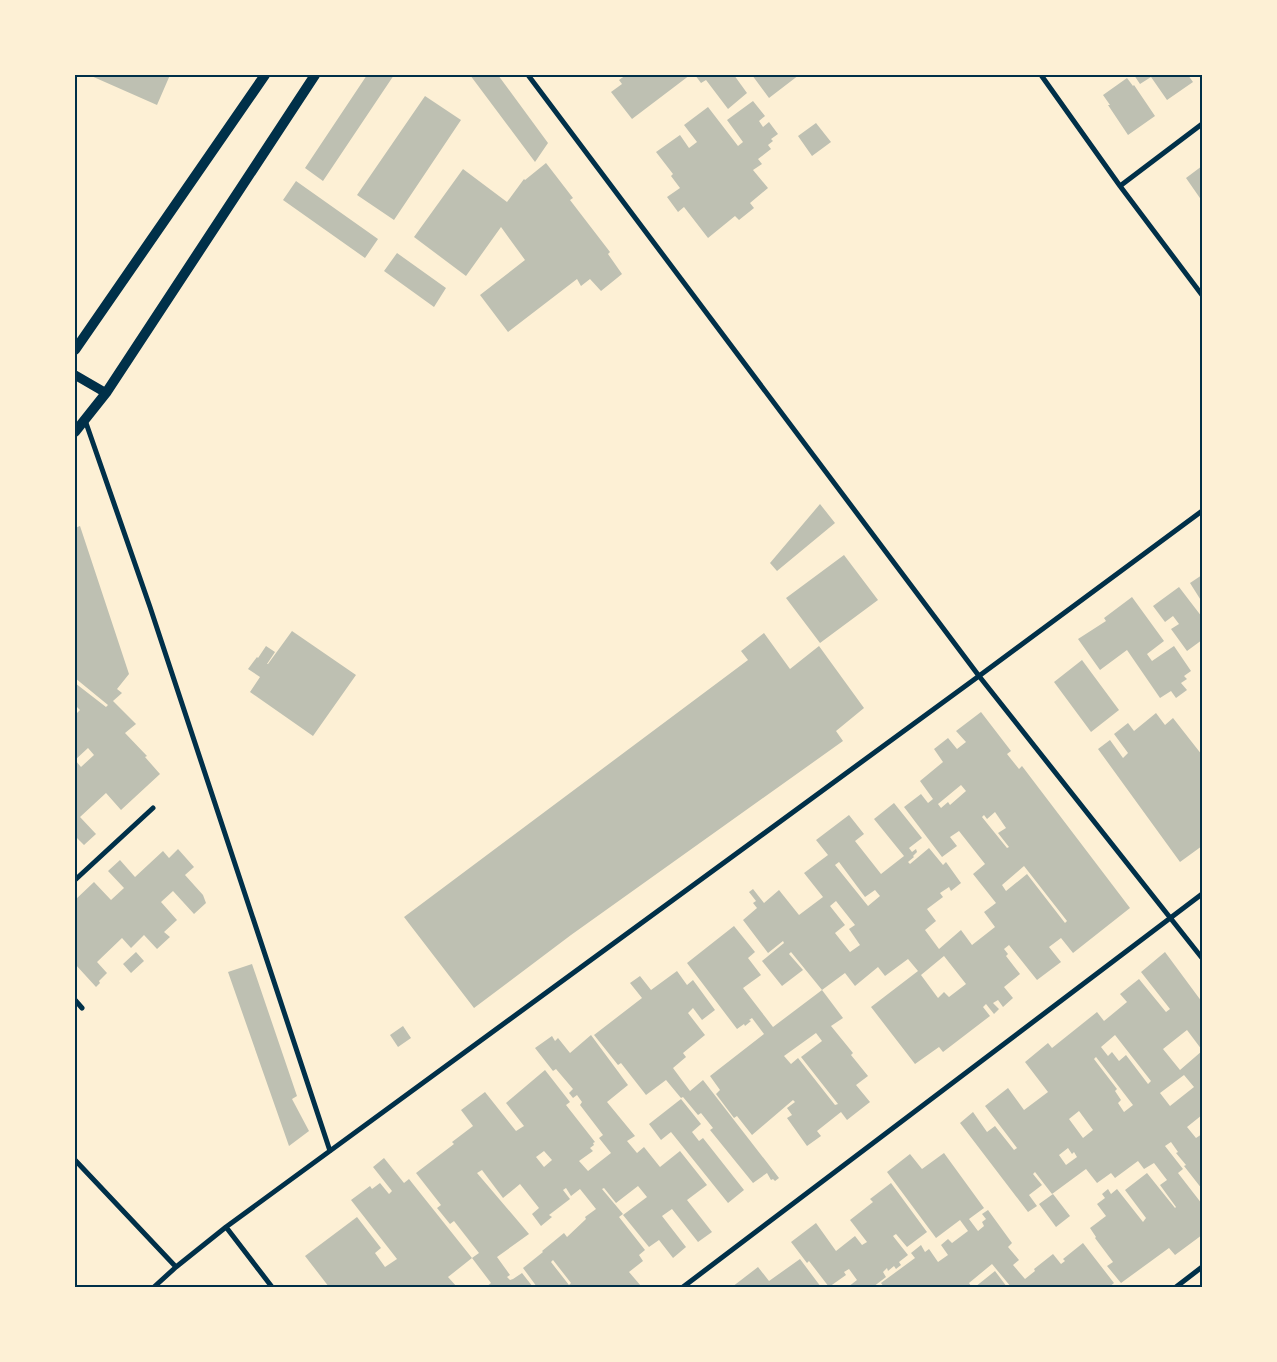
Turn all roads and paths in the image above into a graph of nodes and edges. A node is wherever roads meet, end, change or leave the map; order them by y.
1 (265, 75) edge
2 (315, 75) edge
3 (528, 75) edge
4 (1041, 75) edge
5 (1202, 124) edge
6 (1120, 186) junction
7 (1202, 295) edge
8 (75, 350) edge
9 (75, 375) edge
10 (106, 393) junction
11 (85, 420) junction
12 (75, 432) edge
13 (1202, 511) edge
14 (979, 676) junction
15 (153, 808) dead end
16 (75, 880) edge
17 (1202, 894) edge
18 (1170, 918) junction
19 (1202, 958) edge
20 (75, 1000) edge
21 (82, 1008) dead end
22 (330, 1151) junction
23 (75, 1160) edge
24 (226, 1227) junction
25 (176, 1267) junction
26 (1202, 1267) edge
27 (154, 1287) edge
28 (272, 1287) edge
29 (683, 1287) edge
30 (1176, 1287) edge

1 - 8 main road
2 - 10 main road
3 - 14 street
4 - 6 street
5 - 6 street
6 - 7 street
9 - 10 street
10 - 11 main road
11 - 12 main road
11 - 22 street
13 - 14 street
14 - 18 street
14 - 22 street
15 - 16 street
17 - 18 street
18 - 19 street
18 - 29 street
20 - 21 street
22 - 24 street
23 - 25 street
24 - 25 street
24 - 28 street
25 - 27 street
26 - 30 street

